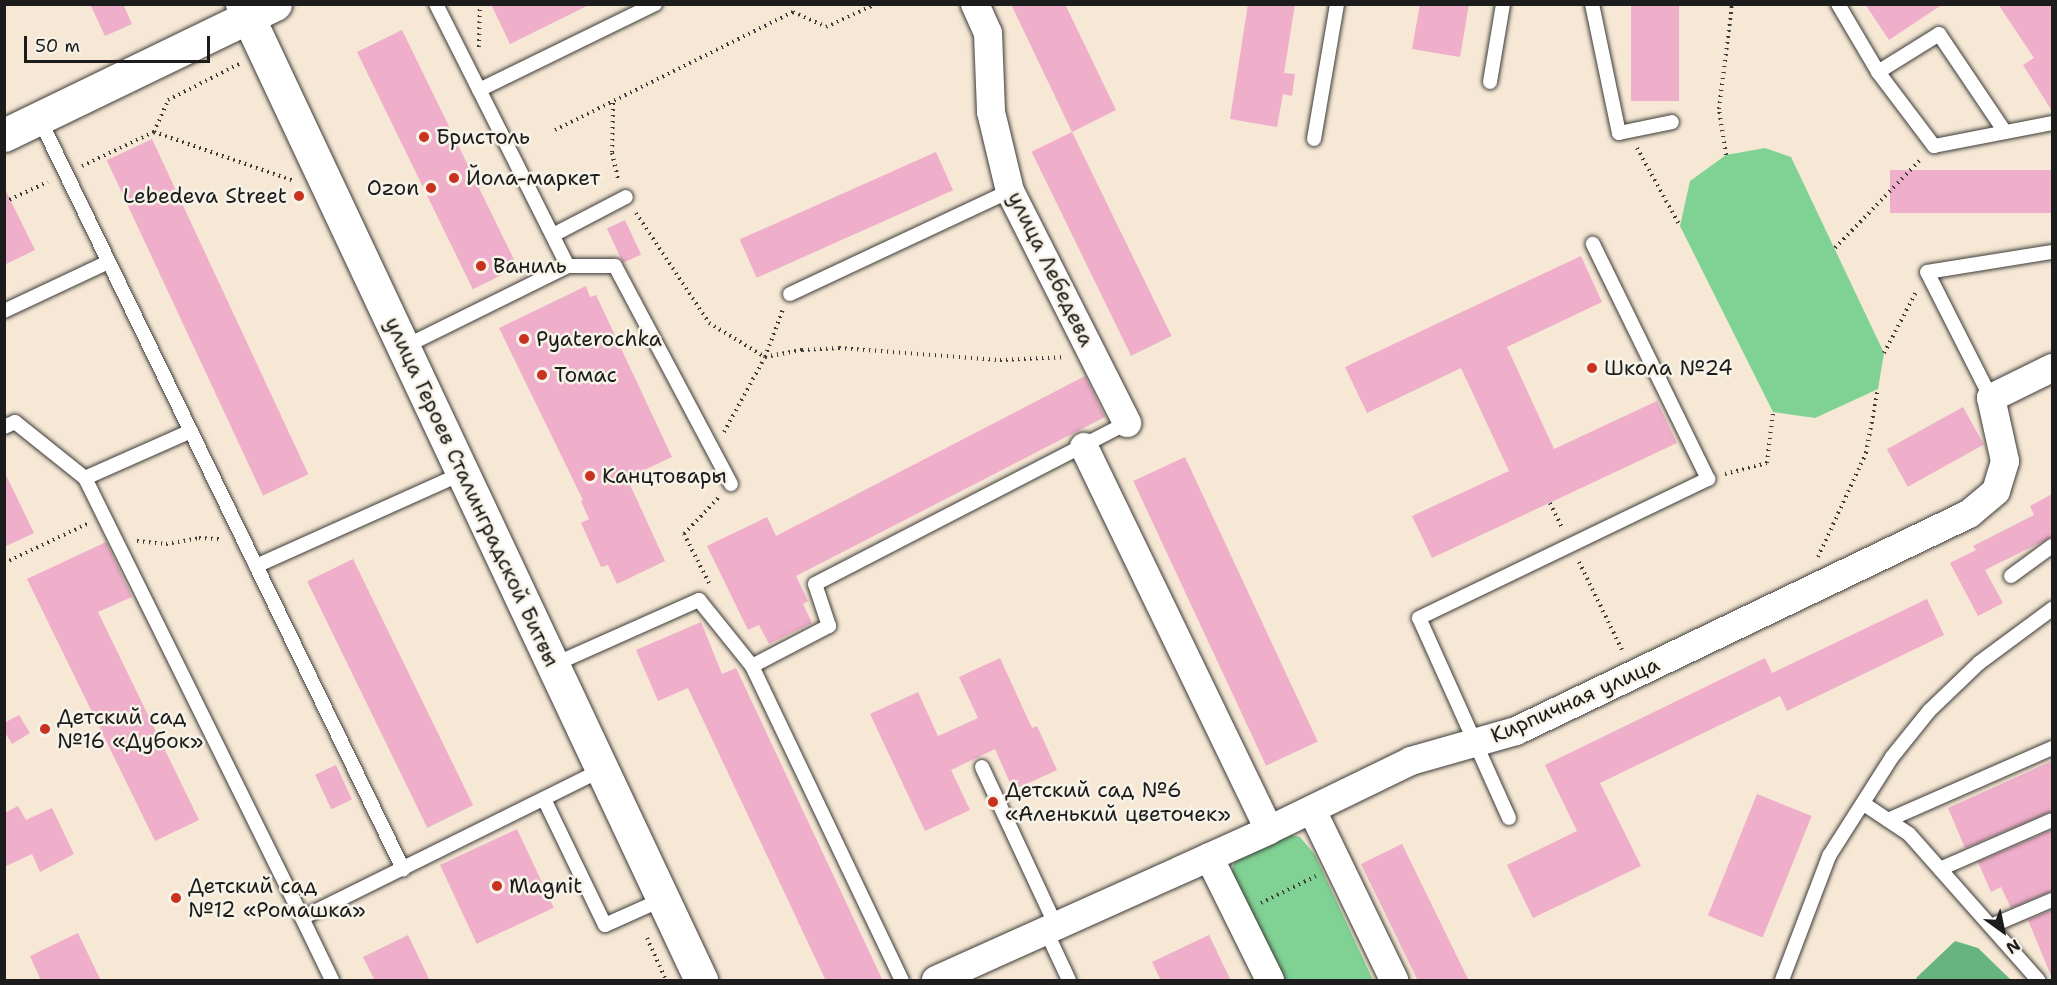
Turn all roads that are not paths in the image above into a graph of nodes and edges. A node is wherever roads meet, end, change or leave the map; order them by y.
1 (436, 4) edge
2 (655, 4) edge
3 (975, 4) edge
4 (1337, 4) edge
5 (1503, 4) edge
6 (1592, 4) edge
7 (1838, 4) edge
8 (255, 9) edge
9 (1878, 72) junction
10 (1490, 82) dead end
11 (479, 90) junction
12 (39, 118) junction
13 (1672, 123) dead end
14 (2052, 123) edge
15 (2005, 132) junction
16 (4, 135) edge
17 (1314, 139) dead end
18 (1010, 191) junction
19 (627, 197) dead end
20 (553, 236) junction
21 (1593, 244) dead end
22 (2052, 252) edge
23 (108, 262) junction
24 (568, 266) junction
25 (790, 294) road end
26 (4, 311) edge
27 (404, 347) junction
28 (2052, 368) edge
29 (1991, 398) junction
30 (1127, 423) joint
31 (4, 427) edge
32 (191, 431) junction
33 (1084, 447) junction
34 (463, 474) junction
35 (85, 478) junction
36 (731, 484) road end
37 (2052, 546) edge
38 (256, 566) junction
39 (2011, 576) dead end
40 (2052, 609) edge
41 (553, 665) junction
42 (752, 666) junction
43 (1476, 744) junction
44 (2052, 748) edge
45 (982, 767) dead end
46 (602, 770) junction
47 (544, 799) junction
48 (1864, 804) junction
49 (1312, 810) junction
50 (1509, 818) dead end
51 (1888, 820) junction
52 (2052, 820) edge
53 (1269, 830) junction
54 (1209, 857) junction
55 (403, 869) junction
56 (1940, 869) junction
57 (663, 899) junction
58 (2052, 900) edge
59 (302, 918) junction
60 (1991, 927) junction
61 (1051, 928) junction
62 (332, 981) edge
63 (701, 981) edge
64 (902, 981) edge
65 (936, 981) edge
66 (1070, 981) edge
67 (1270, 981) edge
68 (1394, 981) edge
69 (1782, 981) edge
70 (2038, 981) edge

1 - 11 lane
2 - 11 lane
3 - 18 street, улица Лебедева
4 - 17 lane
5 - 10 lane
6 - 13 lane
7 - 9 lane
8 - 12 street
8 - 27 street, улица Героев Сталинградской Битвы
9 - 15 lane
9 - 15 lane
11 - 20 lane
12 - 16 street
12 - 23 lane
14 - 15 lane
18 - 25 lane
18 - 30 street, улица Лебедева
19 - 20 lane
20 - 24 lane
21 - 43 lane
22 - 29 lane
23 - 26 lane
23 - 32 lane
24 - 27 lane
24 - 36 lane
27 - 34 street, улица Героев Сталинградской Битвы
28 - 29 street
29 - 43 street, Кирпичная улица
30 - 33 lane
31 - 35 lane
32 - 35 lane
32 - 38 lane
33 - 42 lane
33 - 53 street
34 - 38 lane
34 - 41 street, улица Героев Сталинградской Битвы
35 - 59 lane
37 - 39 lane
38 - 55 lane
40 - 48 lane
41 - 42 lane
41 - 46 street, улица Героев Сталинградской Битвы
42 - 64 lane
43 - 49 street, Кирпичная улица
43 - 50 lane
44 - 51 lane
45 - 61 lane
46 - 47 lane
46 - 57 street, улица Героев Сталинградской Битвы
47 - 55 lane
47 - 57 lane
48 - 51 lane
48 - 69 lane
49 - 53 street, Кирпичная улица
49 - 68 street
51 - 56 lane
52 - 56 lane
53 - 54 street, Кирпичная улица
54 - 61 street, Кирпичная улица
54 - 67 street
55 - 59 lane
56 - 60 lane
57 - 63 street, улица Героев Сталинградской Битвы
58 - 60 lane
59 - 62 lane
60 - 70 lane
61 - 65 street, Кирпичная улица
61 - 66 lane

